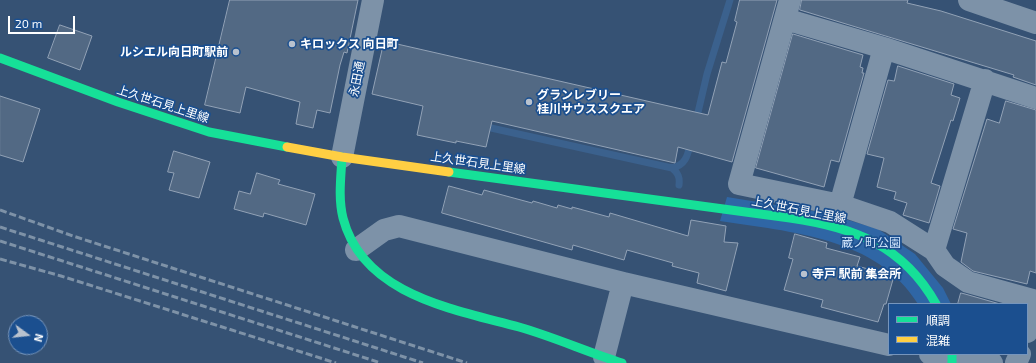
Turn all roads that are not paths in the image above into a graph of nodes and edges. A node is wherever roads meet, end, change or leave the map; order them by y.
1 (373, 0) edge
2 (969, 0) edge
3 (788, 10) edge
4 (1036, 23) edge
5 (884, 48) junction
6 (0, 58) edge
7 (985, 80) junction
8 (1036, 98) edge
9 (342, 157) junction
10 (840, 205) junction
11 (356, 250) junction
12 (934, 250) junction
13 (623, 283) junction
14 (1036, 301) edge
15 (935, 303) edge
16 (1036, 304) edge
17 (1028, 329) edge
18 (888, 345) edge
19 (937, 355) edge
20 (613, 360) edge
21 (992, 363) edge

1 - 9 street, 永田通
2 - 4 street
3 - 5 street
3 - 10 street
5 - 7 street
5 - 10 street
6 - 9 main road, 上久世石見上里線
7 - 8 street
7 - 12 street
9 - 11 main road
9 - 15 main road, 上久世石見上里線
10 - 12 street
11 - 13 street
11 - 20 main road
12 - 14 street
13 - 18 street
13 - 20 street
16 - 17 street
19 - 21 street

